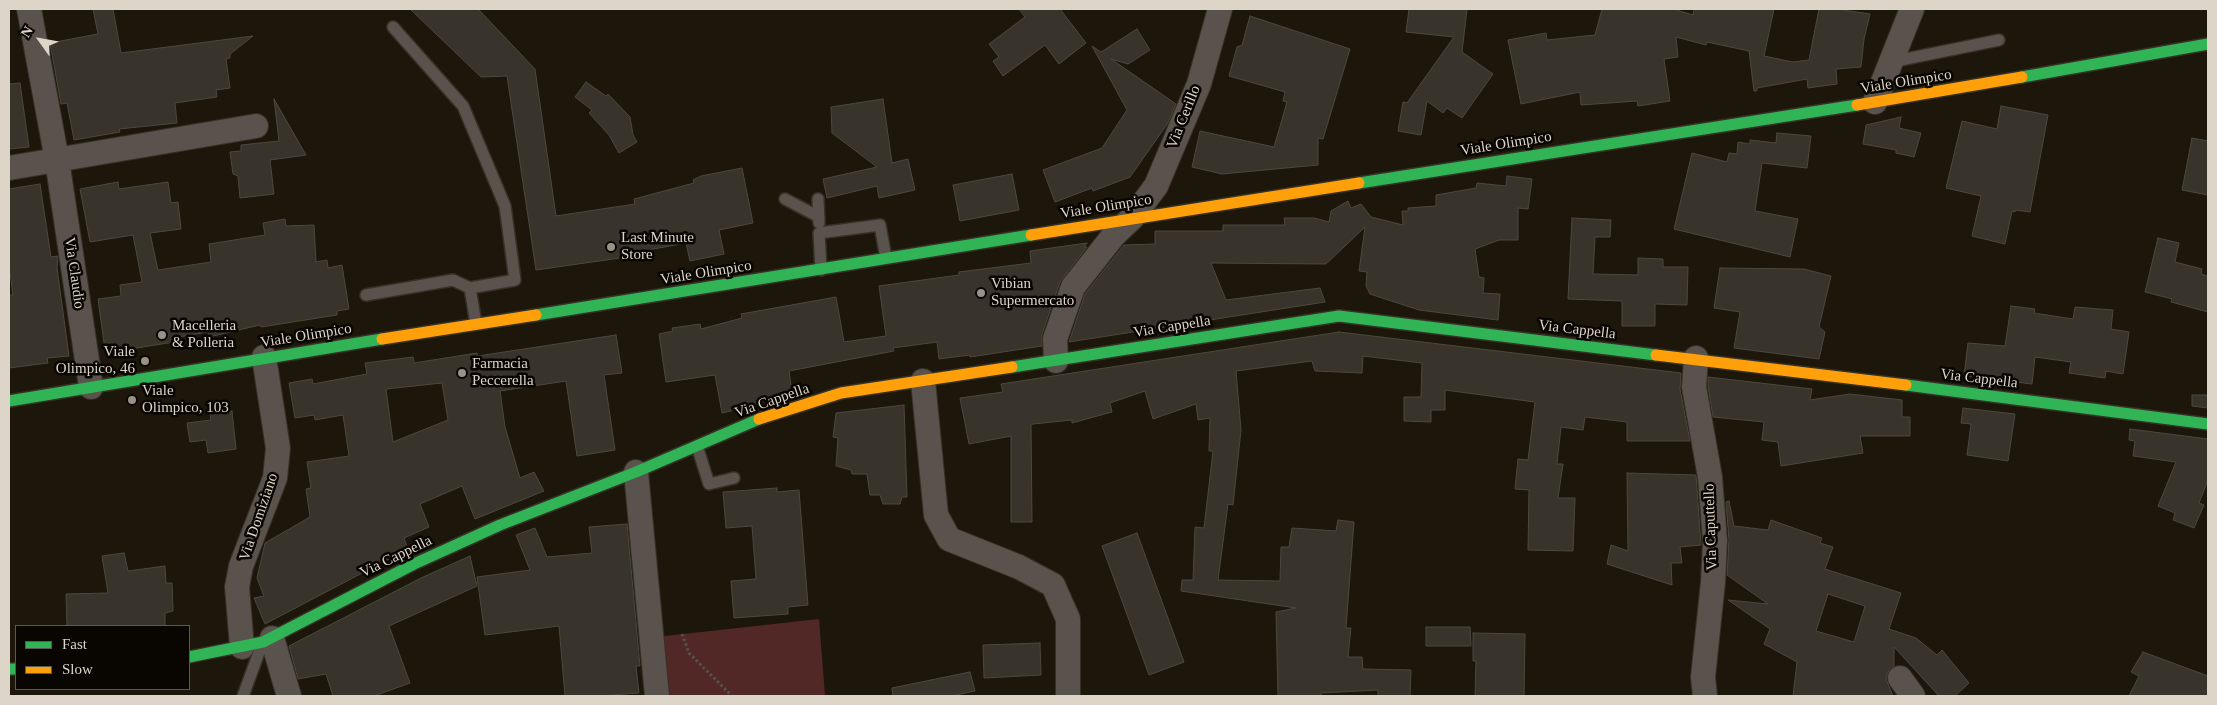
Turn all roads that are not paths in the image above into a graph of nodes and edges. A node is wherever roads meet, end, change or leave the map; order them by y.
1 (29, 9) edge
2 (1220, 9) edge
3 (1912, 9) edge
4 (394, 27) dead end
5 (1999, 40) dead end
6 (2208, 44) edge
7 (1891, 62) junction
8 (1875, 102) junction
9 (256, 126) dead end
10 (57, 160) junction
11 (9, 168) edge
12 (818, 198) dead end
13 (785, 199) dead end
14 (819, 217) junction
15 (1132, 218) junction
16 (819, 233) junction
17 (886, 258) junction
18 (821, 270) junction
19 (470, 288) junction
20 (366, 295) dead end
21 (476, 324) junction
22 (264, 357) junction
23 (1696, 358) junction
24 (1056, 361) junction
25 (923, 381) junction
26 (91, 387) junction
27 (9, 401) edge
28 (2208, 424) edge
29 (697, 446) junction
30 (636, 472) junction
31 (734, 478) dead end
32 (259, 642) junction
33 (190, 657) edge
34 (243, 696) edge
35 (288, 696) edge
36 (656, 696) edge
37 (1068, 696) edge
38 (1705, 696) edge

1 - 10 street, Via Claudio
2 - 15 street, Via Cerillo
3 - 7 street
4 - 19 lane
5 - 7 lane
6 - 8 street, Viale Olimpico
7 - 8 street
8 - 15 street, Viale Olimpico
9 - 10 street
10 - 11 street
10 - 26 street, Via Claudio
12 - 14 lane
13 - 14 lane
14 - 16 lane
15 - 17 street, Viale Olimpico
15 - 24 street, Via Cerillo
16 - 17 lane
16 - 18 lane
17 - 18 street, Viale Olimpico
18 - 21 street, Viale Olimpico
19 - 20 lane
19 - 21 lane
21 - 22 street, Viale Olimpico
22 - 26 street, Viale Olimpico
22 - 32 street, Via Domiziano
23 - 24 street, Via Cappella
23 - 28 street, Via Cappella
23 - 38 street, Via Caputtello
24 - 25 street, Via Cappella
25 - 29 street, Via Cappella
25 - 37 street
26 - 27 street, Viale Olimpico
29 - 30 street, Via Cappella
29 - 31 lane
30 - 32 street, Via Cappella
30 - 36 street
32 - 33 street, Via Cappella
32 - 34 lane
32 - 35 street, Via Domiziano

